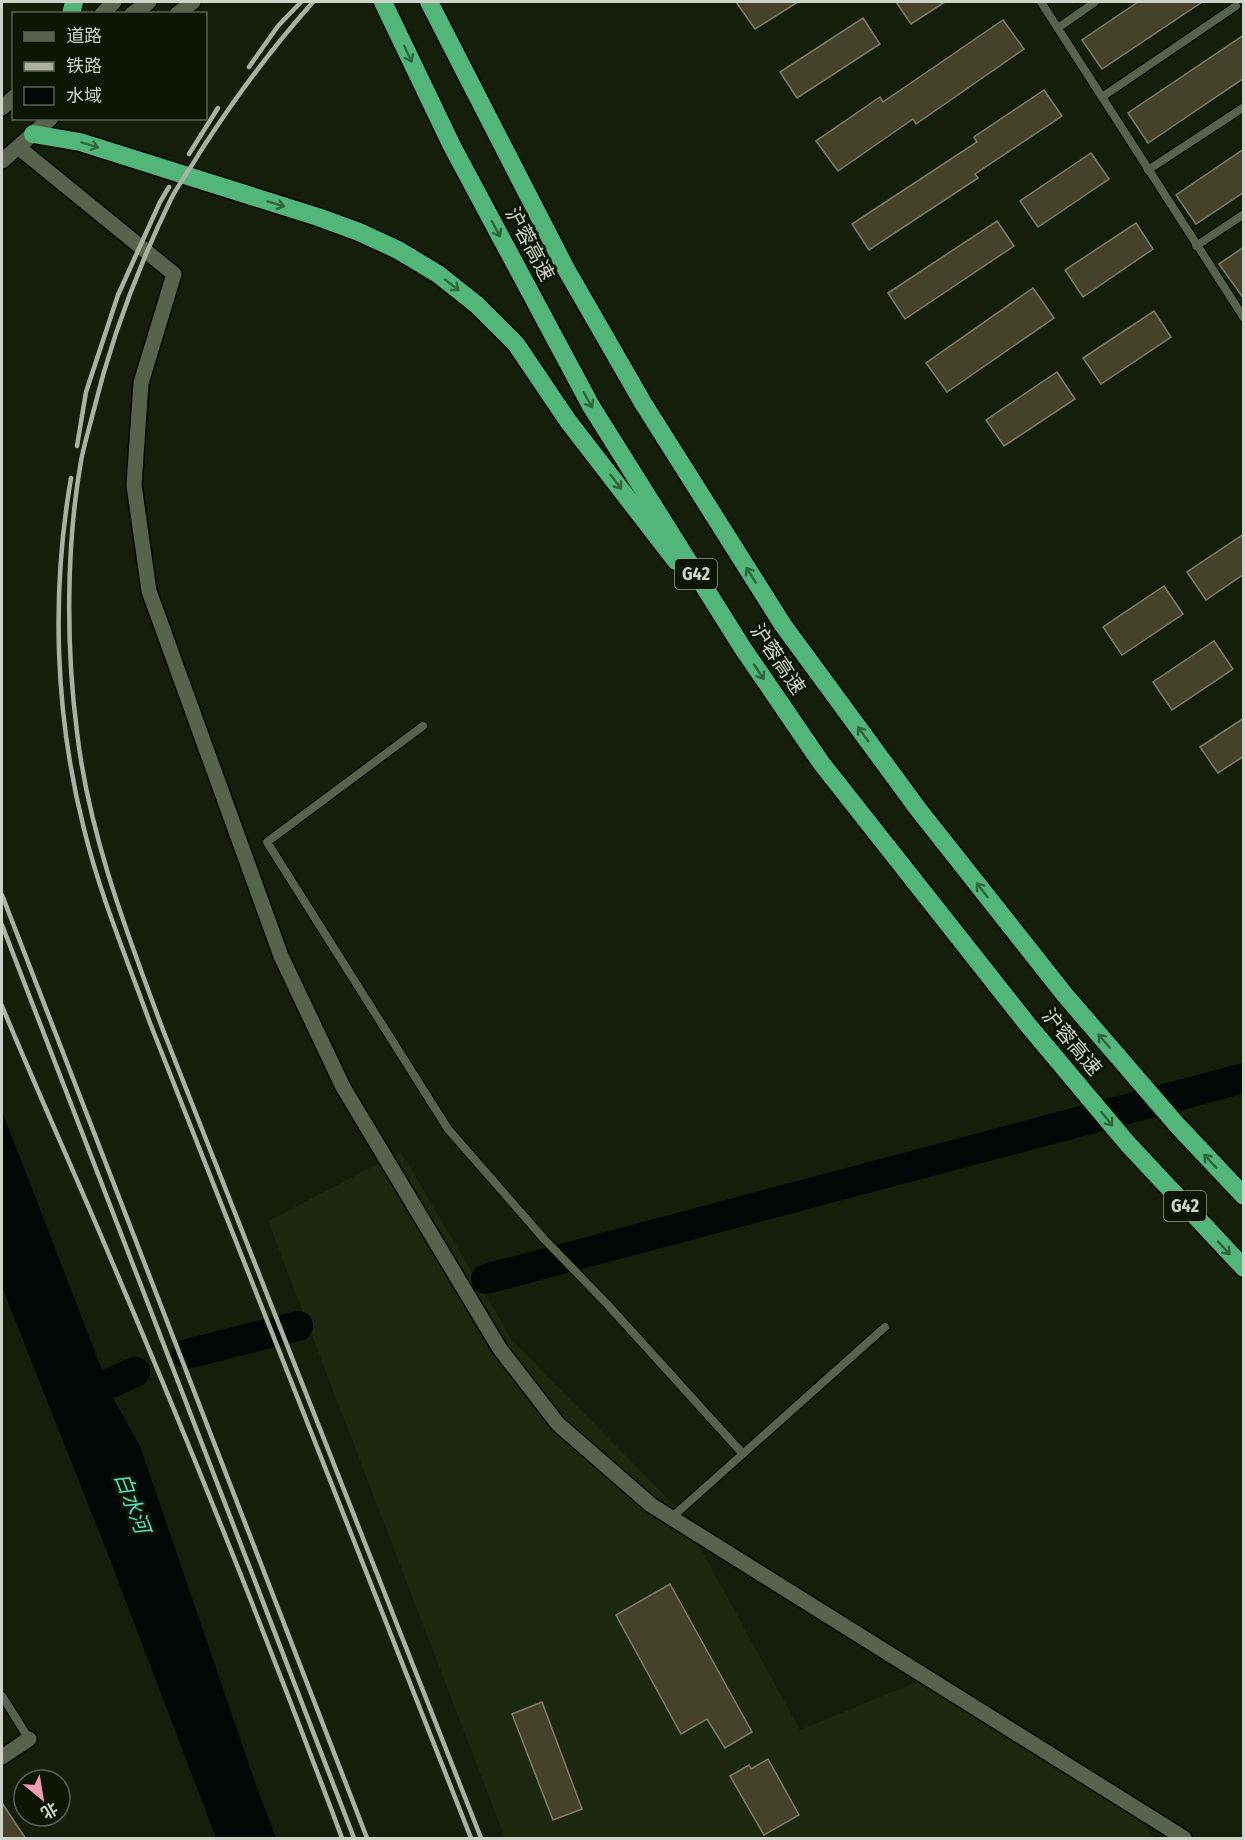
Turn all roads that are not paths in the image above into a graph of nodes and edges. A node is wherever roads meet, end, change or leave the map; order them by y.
1 (149, 2) edge
2 (193, 2) edge
3 (383, 2) edge
4 (429, 2) edge
5 (1041, 2) edge
6 (1095, 2) edge
7 (1236, 6) dead end
8 (135, 12) edge
9 (180, 12) edge
10 (1058, 28) junction
11 (1102, 98) junction
12 (1244, 107) edge
13 (49, 120) edge
14 (33, 134) junction
15 (18, 147) junction
16 (2, 161) edge
17 (1148, 170) junction
18 (1244, 214) edge
19 (1196, 246) junction
20 (1244, 318) edge
21 (742, 647) junction
22 (423, 726) dead end
23 (1244, 1196) edge
24 (1244, 1269) edge
25 (885, 1327) dead end
26 (743, 1454) junction
27 (671, 1518) junction
28 (2, 1696) edge
29 (29, 1739) joint
30 (2, 1757) edge
31 (1184, 1839) edge

1 - 8 street
2 - 9 street
3 -> 21 highway, 沪蓉高速 / G42
23 -> 4 highway, 沪蓉高速 / G42
5 - 10 lane
6 - 10 lane
7 - 11 lane
10 - 11 lane
11 - 17 lane
12 - 17 lane
13 - 14 street
14 - 15 street
14 -> 21 highway
15 - 16 street
15 - 27 street
17 - 19 lane
18 - 19 lane
19 - 20 lane
21 -> 24 highway, 沪蓉高速 / G42
22 - 26 lane
25 - 26 lane
26 - 27 lane
27 - 31 street
28 - 29 lane
29 - 30 street

